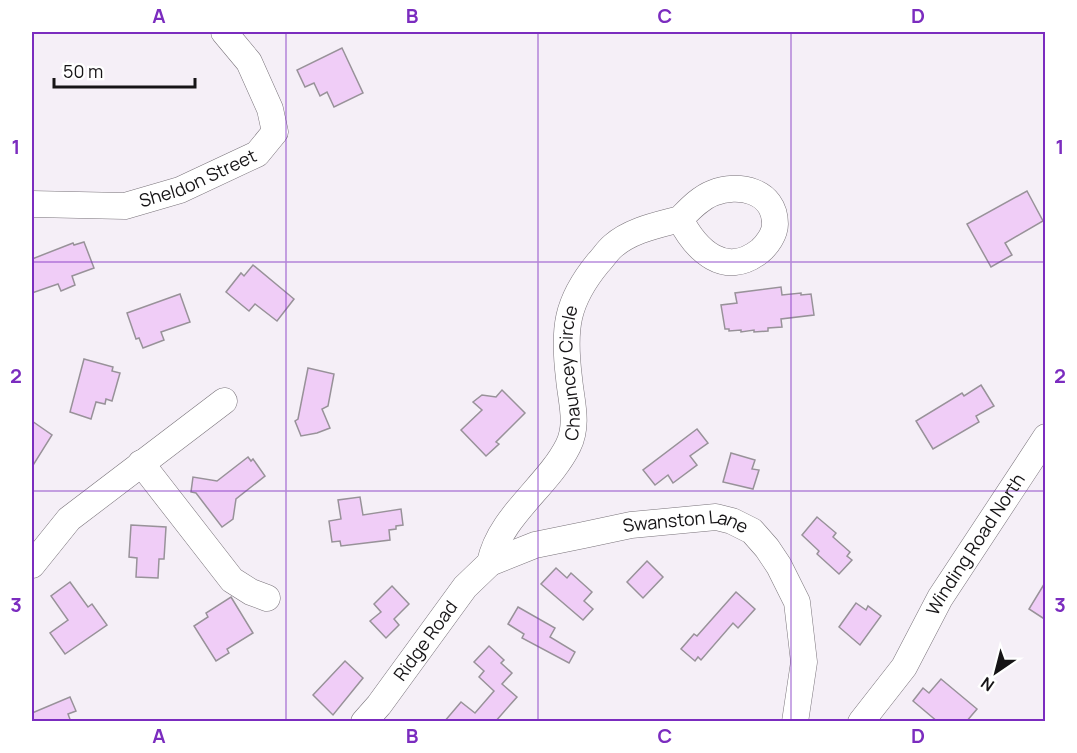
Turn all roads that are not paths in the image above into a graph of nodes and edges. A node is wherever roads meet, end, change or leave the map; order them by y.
1 (224, 32) edge
2 (32, 204) edge
3 (680, 219) dead end
4 (224, 401) dead end
5 (1046, 437) edge
6 (141, 463) junction
7 (490, 563) junction
8 (32, 565) edge
9 (267, 598) dead end
10 (364, 722) edge
11 (795, 722) edge
12 (861, 722) edge

1 - 2 street, Sheldon Street
3 - 7 street, Chauncey Circle
4 - 6 street
5 - 12 street, Winding Road North
6 - 8 street
6 - 9 street
7 - 10 street, Ridge Road
7 - 11 street, Swanston Lane

